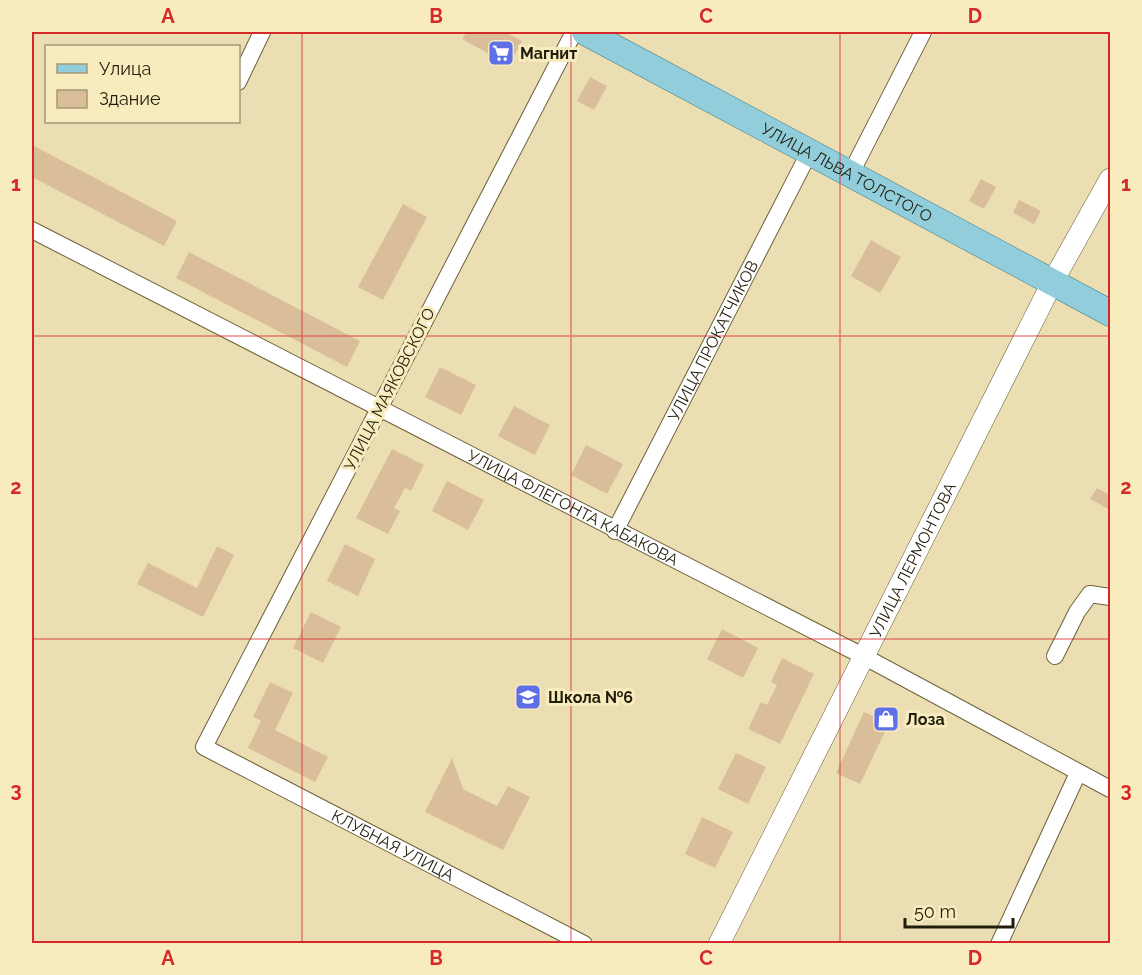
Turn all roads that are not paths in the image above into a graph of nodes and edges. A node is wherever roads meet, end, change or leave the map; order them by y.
1 (262, 32) edge
2 (574, 32) edge
3 (585, 32) edge
4 (923, 32) edge
5 (240, 78) edge
6 (810, 151) junction
7 (851, 173) junction
8 (1110, 179) edge
9 (32, 230) edge
10 (1053, 281) junction
11 (1110, 313) edge
12 (379, 410) junction
13 (615, 531) junction
14 (1110, 597) edge
15 (863, 656) junction
16 (1055, 656) dead end
17 (204, 747) joint
18 (1078, 772) junction
19 (1110, 789) edge
20 (584, 944) edge
21 (719, 944) edge
22 (999, 944) edge

1 - 5 street
2 - 12 street, УЛИЦА МАЯКОВСКОГО
3 - 6 main road, УЛИЦА ЛЬВА ТОЛСТОГО
4 - 7 street
6 - 7 main road, УЛИЦА ЛЬВА ТОЛСТОГО
6 - 13 street, УЛИЦА ПРОКАТЧИКОВ
7 - 10 main road, УЛИЦА ЛЬВА ТОЛСТОГО
8 - 10 street, УЛИЦА ЛЕРМОНТОВА
9 - 12 street, УЛИЦА ФЛЕГОНТА КАБАКОВА
10 - 11 main road, УЛИЦА ЛЬВА ТОЛСТОГО
10 - 15 street, УЛИЦА ЛЕРМОНТОВА
12 - 13 street, УЛИЦА ФЛЕГОНТА КАБАКОВА
12 - 17 street, УЛИЦА МАЯКОВСКОГО
13 - 15 street, УЛИЦА ФЛЕГОНТА КАБАКОВА
14 - 16 street
15 - 18 street, УЛИЦА ФЛЕГОНТА КАБАКОВА
15 - 21 street, УЛИЦА ЛЕРМОНТОВА
17 - 20 street, КЛУБНАЯ УЛИЦА
18 - 19 street, УЛИЦА ФЛЕГОНТА КАБАКОВА
18 - 22 street

